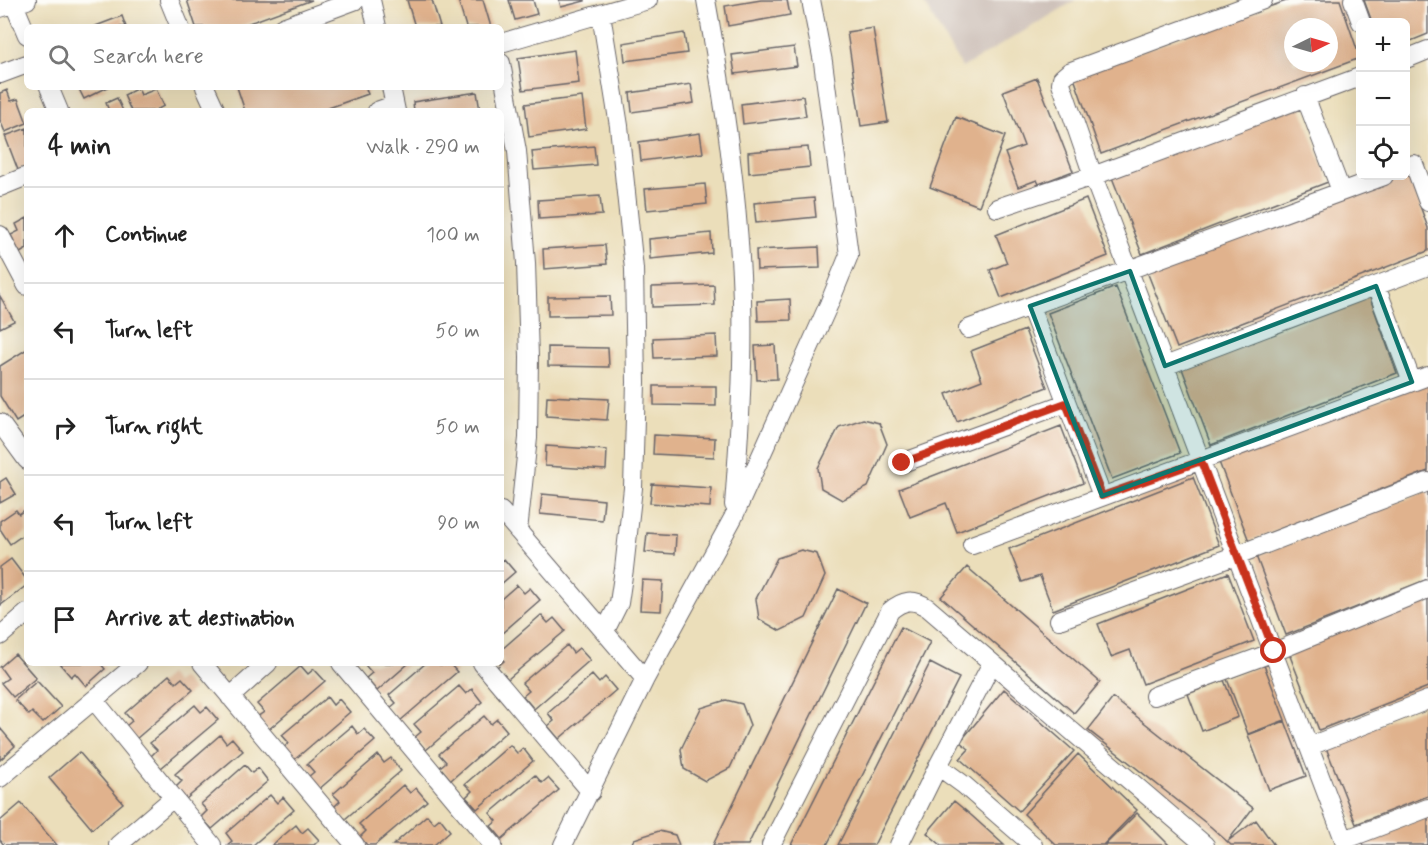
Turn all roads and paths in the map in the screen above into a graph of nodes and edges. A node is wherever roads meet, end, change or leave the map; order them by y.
1 (169, 0) edge
2 (356, 0) edge
3 (371, 0) edge
4 (648, 0) edge
5 (706, 0) edge
6 (811, 0) edge
7 (1263, 0) edge
8 (1353, 0) edge
9 (13, 4) edge
10 (601, 14) junction
11 (1360, 18) edge
12 (179, 24) edge
13 (291, 24) edge
14 (376, 24) edge
15 (24, 28) edge
16 (504, 42) edge
17 (1428, 50) edge
18 (1410, 57) edge
19 (24, 65) edge
20 (0, 74) edge
21 (1356, 77) edge
22 (504, 80) edge
23 (50, 90) edge
24 (206, 90) edge
25 (1305, 96) junction
26 (58, 108) edge
27 (215, 108) edge
28 (1416, 164) edge
29 (1093, 176) junction
30 (24, 177) edge
31 (1373, 180) edge
32 (0, 187) edge
33 (1341, 191) junction
34 (1428, 202) edge
35 (997, 208) dead end
36 (0, 235) edge
37 (1428, 267) edge
38 (1130, 271) junction
39 (24, 280) edge
40 (1376, 286) junction
41 (1030, 306) junction
42 (968, 329) dead end
43 (1165, 366) junction
44 (1420, 379) edge
45 (1066, 403) junction
46 (0, 423) edge
47 (24, 456) edge
48 (1201, 461) junction
49 (902, 463) dead end
50 (1428, 482) edge
51 (1102, 496) junction
52 (504, 515) edge
53 (733, 518) junction
54 (518, 531) junction
55 (972, 545) dead end
56 (1237, 555) junction
57 (1428, 589) edge
58 (24, 615) edge
59 (1059, 620) dead end
60 (3, 627) edge
61 (605, 632) junction
62 (1274, 651) junction
63 (992, 663) junction
64 (134, 666) edge
65 (204, 666) edge
66 (265, 666) edge
67 (344, 666) edge
68 (485, 666) edge
69 (645, 679) junction
70 (1154, 696) dead end
71 (230, 697) junction
72 (93, 700) junction
73 (1428, 700) edge
74 (1310, 746) junction
75 (938, 766) junction
76 (0, 778) edge
77 (591, 792) junction
78 (173, 798) junction
79 (1428, 808) edge
80 (1345, 843) edge
81 (117, 845) edge
82 (212, 845) edge
83 (355, 845) edge
84 (494, 845) edge
85 (563, 845) edge
86 (771, 845) edge
87 (899, 845) edge
88 (1033, 845) edge
89 (1205, 845) edge

1 - 12 street
2 - 13 street
3 - 14 street
4 - 10 street
5 - 53 street
6 - 53 street
7 - 29 street
8 - 11 street
9 - 15 street
10 - 16 street
10 - 61 street
17 - 18 street
19 - 20 street
21 - 25 street
22 - 54 street
23 - 26 street
24 - 27 street
25 - 29 street
25 - 33 street
28 - 34 street
29 - 35 street
29 - 38 street
30 - 32 street
31 - 33 street
33 - 38 street
36 - 39 street
37 - 40 street
38 - 41 street
38 - 43 street
40 - 43 street
40 - 44 street
41 - 42 street
41 - 45 street
43 - 48 street
44 - 48 street
45 - 49 street
45 - 51 street
46 - 47 street
48 - 51 street
48 - 56 street
50 - 56 street
51 - 55 street
52 - 54 street
53 - 69 street
54 - 61 street
56 - 59 street
56 - 62 street
57 - 62 street
58 - 60 street
61 - 69 street
62 - 70 street
62 - 74 street
63 - 75 street
63 - 86 street
63 - 89 street
64 - 72 street
65 - 71 street
66 - 71 street
67 - 84 street
68 - 77 street
69 - 77 street
71 - 83 street
72 - 76 street
72 - 78 street
73 - 74 street
74 - 80 street
75 - 87 street
75 - 88 street
77 - 85 street
78 - 81 street
78 - 82 street
79 - 80 street

